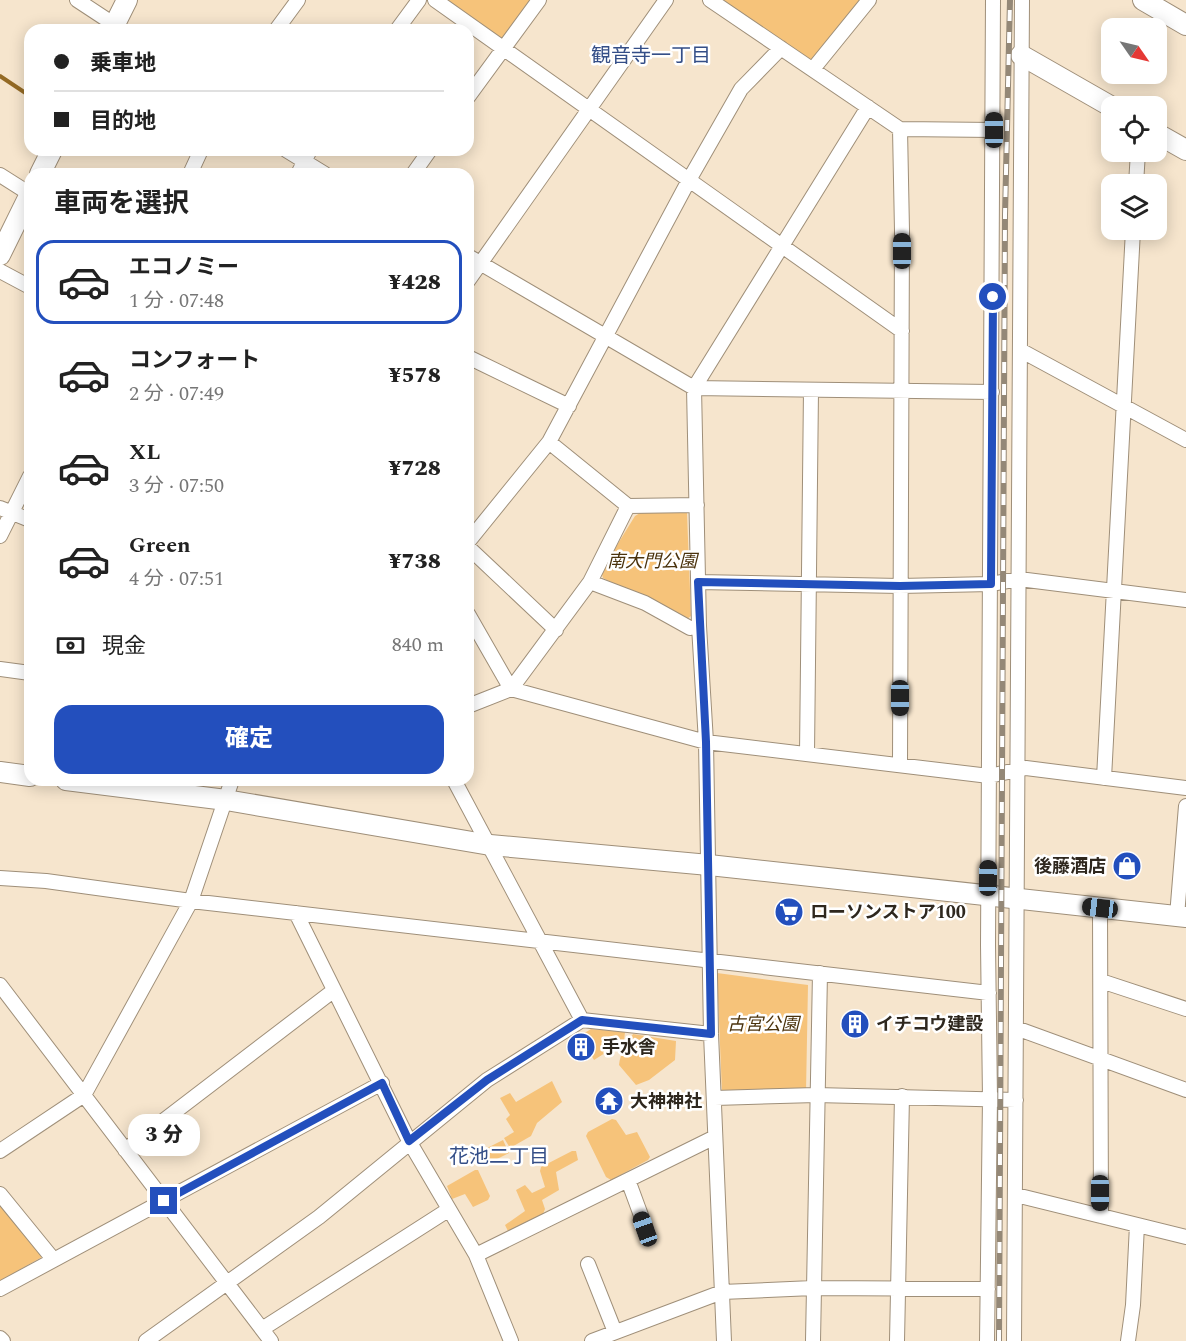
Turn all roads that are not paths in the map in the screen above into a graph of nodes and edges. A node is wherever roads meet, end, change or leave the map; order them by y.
1 (77, 0) edge
2 (127, 0) edge
3 (298, 0) edge
4 (418, 0) edge
5 (435, 0) edge
6 (539, 0) edge
7 (666, 0) edge
8 (710, 0) edge
9 (869, 0) edge
10 (993, 0) edge
11 (1022, 0) edge
12 (1143, 0) edge
13 (109, 24) edge
14 (115, 24) edge
15 (280, 24) edge
16 (401, 24) edge
17 (468, 24) edge
18 (1186, 25) edge
19 (474, 28) edge
20 (781, 48) junction
21 (503, 49) junction
22 (1022, 55) junction
23 (813, 69) junction
24 (474, 90) edge
25 (1101, 101) edge
26 (868, 107) junction
27 (587, 109) junction
28 (900, 129) junction
29 (994, 130) junction
30 (1167, 139) edge
31 (1186, 150) edge
32 (0, 175) edge
33 (689, 180) junction
34 (24, 190) edge
35 (24, 206) edge
36 (1132, 240) edge
37 (782, 245) junction
38 (0, 255) edge
39 (474, 259) edge
40 (0, 271) edge
41 (24, 284) edge
42 (902, 331) junction
43 (606, 338) junction
44 (1020, 350) junction
45 (474, 360) edge
46 (694, 388) junction
47 (811, 390) junction
48 (901, 392) junction
49 (992, 392) junction
50 (569, 406) junction
51 (1121, 406) junction
52 (1186, 440) edge
53 (549, 442) junction
54 (24, 484) edge
55 (696, 504) junction
56 (628, 506) junction
57 (5, 510) edge
58 (24, 518) edge
59 (474, 535) edge
60 (0, 536) edge
61 (474, 553) edge
62 (1019, 579) junction
63 (590, 582) junction
64 (698, 582) junction
65 (809, 584) junction
66 (991, 584) junction
67 (900, 586) junction
68 (1113, 590) junction
69 (1186, 600) edge
70 (474, 624) edge
71 (699, 626) junction
72 (556, 630) junction
73 (0, 669) edge
74 (24, 672) edge
75 (511, 689) junction
76 (474, 704) edge
77 (706, 742) junction
78 (807, 754) junction
79 (900, 765) junction
80 (1018, 771) junction
81 (0, 772) edge
82 (24, 775) edge
83 (989, 776) junction
84 (1104, 778) junction
85 (114, 786) edge
86 (230, 786) edge
87 (457, 786) edge
88 (1186, 788) edge
89 (226, 800) junction
90 (1186, 806) edge
91 (490, 845) junction
92 (709, 865) junction
93 (0, 878) edge
94 (988, 894) junction
95 (1017, 898) junction
96 (191, 901) junction
97 (1100, 908) junction
98 (296, 913) junction
99 (1181, 917) edge
100 (540, 941) junction
101 (710, 962) junction
102 (820, 973) junction
103 (1101, 981) junction
104 (0, 985) edge
105 (333, 991) junction
106 (989, 993) junction
107 (1186, 1009) edge
108 (582, 1020) junction
109 (1016, 1028) junction
110 (711, 1034) junction
111 (1100, 1058) junction
112 (382, 1083) junction
113 (1186, 1090) edge
114 (84, 1095) junction
115 (816, 1095) junction
116 (902, 1096) junction
117 (715, 1098) junction
118 (990, 1098) junction
119 (1016, 1100) junction
120 (715, 1137) junction
121 (409, 1141) junction
122 (125, 1150) junction
123 (0, 1151) edge
124 (628, 1180) junction
125 (0, 1194) edge
126 (1016, 1195) junction
127 (164, 1201) junction
128 (448, 1210) junction
129 (1101, 1216) junction
130 (1137, 1225) junction
131 (645, 1229) dead end
132 (1186, 1237) edge
133 (476, 1255) junction
134 (53, 1259) junction
135 (588, 1264) dead end
136 (226, 1283) junction
137 (813, 1288) junction
138 (896, 1288) junction
139 (0, 1289) edge
140 (988, 1289) junction
141 (722, 1292) junction
142 (262, 1329) junction
143 (615, 1332) junction
144 (166, 1336) edge
145 (598, 1340) edge
146 (146, 1341) edge
147 (271, 1341) edge
148 (511, 1341) edge
149 (724, 1341) edge
150 (813, 1341) edge
151 (897, 1341) edge
152 (987, 1341) edge
153 (1014, 1341) edge
154 (1128, 1341) edge

1 - 13 street
2 - 14 street
3 - 15 street
4 - 16 street
5 - 17 street
6 - 21 street
7 - 27 street
8 - 20 street
9 - 23 street
10 - 29 street
11 - 22 street
12 - 18 street
19 - 21 street
20 - 23 street
20 - 33 street
21 - 24 street
21 - 27 street
22 - 25 street
22 - 44 street
23 - 26 street
26 - 28 street
26 - 37 street
27 - 33 street
27 - 39 street
28 - 29 street
28 - 42 street
29 - 49 street
30 - 31 street
32 - 34 street
33 - 37 street
33 - 43 street
35 - 38 street
36 - 51 street
37 - 42 street
37 - 46 street
39 - 43 street
40 - 41 street
42 - 48 street
43 - 46 street
43 - 50 street
44 - 51 street
44 - 62 street
45 - 50 street
46 - 47 street
46 - 55 street
47 - 48 street
47 - 65 street
48 - 49 street
48 - 67 street
49 - 66 street
50 - 53 street
51 - 52 street
51 - 68 street
53 - 56 street
53 - 59 street
54 - 57 street
55 - 56 street
55 - 64 street
56 - 63 street
57 - 58 street
57 - 60 street
61 - 72 street
62 - 66 street
62 - 68 street
62 - 80 street
63 - 71 street
63 - 72 street
64 - 65 street
64 - 71 street
65 - 67 street
65 - 78 street
66 - 67 street
66 - 83 street
67 - 79 street
68 - 69 street
68 - 84 street
70 - 75 street
71 - 77 street
72 - 75 street
73 - 74 street
75 - 76 street
75 - 77 street
77 - 78 street
77 - 92 street
78 - 79 street
79 - 83 street
80 - 83 street
80 - 84 street
80 - 95 street
81 - 82 street
83 - 94 street
84 - 88 street
85 - 89 street
86 - 89 street
87 - 91 street
89 - 91 street
89 - 96 street
90 - 99 street
91 - 92 street
91 - 100 street
92 - 94 street
92 - 101 street
93 - 96 street
94 - 95 street
94 - 106 street
95 - 97 street
95 - 109 street
96 - 98 street
96 - 114 street
97 - 99 street
97 - 103 street
98 - 100 street
98 - 105 street
100 - 101 street
100 - 108 street
101 - 102 street
101 - 110 street
102 - 106 street
102 - 115 street
103 - 107 street
103 - 111 street
104 - 114 street
105 - 112 street
105 - 122 street
106 - 118 street
108 - 110 street
108 - 121 street
109 - 111 street
109 - 119 street
110 - 117 street
111 - 113 street
111 - 129 street
112 - 121 street
112 - 127 street
114 - 122 street
114 - 123 street
115 - 116 street
115 - 117 street
115 - 137 street
116 - 118 street
116 - 138 street
117 - 120 street
118 - 119 street
118 - 140 street
119 - 126 street
120 - 124 street
120 - 141 street
121 - 128 street
121 - 136 street
122 - 127 street
124 - 131 street
124 - 133 street
125 - 134 street
126 - 129 street
126 - 153 street
127 - 134 street
127 - 136 street
128 - 133 street
128 - 142 street
129 - 130 street
130 - 132 street
130 - 154 street
133 - 148 street
134 - 139 street
135 - 143 street
136 - 142 street
136 - 144 street
137 - 138 street
137 - 141 street
137 - 150 street
138 - 140 street
138 - 151 street
140 - 152 street
141 - 143 street
141 - 149 street
142 - 147 street
143 - 145 street
144 - 146 street

